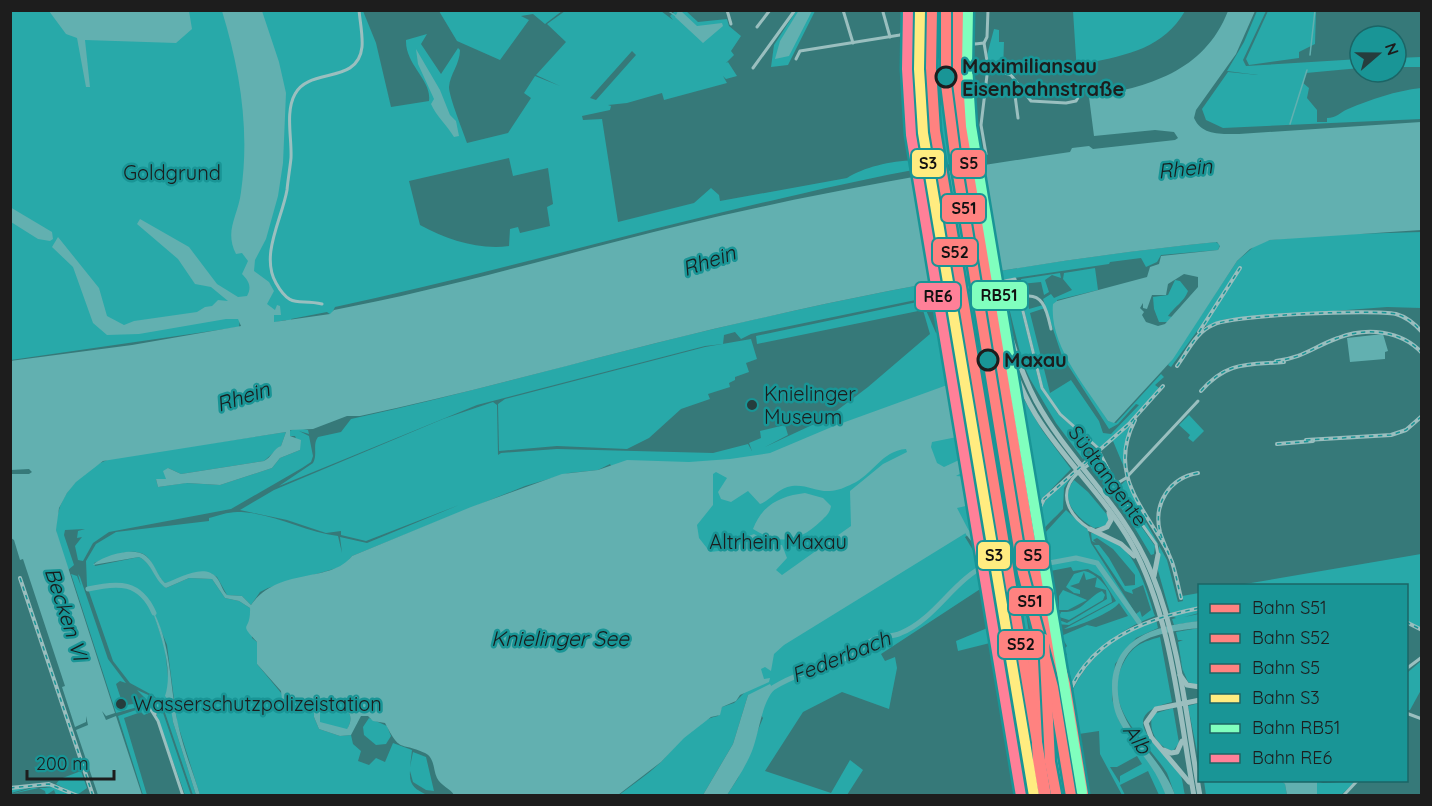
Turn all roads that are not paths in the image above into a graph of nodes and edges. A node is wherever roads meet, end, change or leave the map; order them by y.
1 (359, 10) edge
2 (727, 10) edge
3 (770, 10) edge
4 (795, 10) edge
5 (843, 10) edge
6 (935, 10) edge
7 (953, 10) edge
8 (958, 10) edge
9 (988, 10) edge
10 (883, 12) dead end
11 (731, 24) dead end
12 (757, 27) dead end
13 (890, 37) junction
14 (853, 43) junction
15 (984, 43) junction
16 (796, 59) dead end
17 (988, 67) junction
18 (753, 68) dead end
19 (963, 82) junction
20 (1017, 83) junction
21 (1080, 94) dead end
22 (1018, 118) dead end
23 (986, 154) dead end
24 (935, 297) dead end
25 (1019, 298) junction
26 (322, 304) dead end
27 (1051, 328) dead end
28 (1198, 401) dead end
29 (1101, 456) junction
30 (1077, 463) junction
31 (1084, 472) junction
32 (1116, 484) junction
33 (1106, 504) junction
34 (1093, 530) junction
35 (1143, 555) junction
36 (1158, 555) junction
37 (1143, 568) junction
38 (1154, 577) junction
39 (1165, 623) junction
40 (1169, 638) junction
41 (1420, 658) edge
42 (1408, 668) edge
43 (1177, 669) junction
44 (1198, 687) edge
45 (1198, 700) edge
46 (155, 715) dead end
47 (1183, 736) junction
48 (1158, 746) junction
49 (1356, 782) edge
50 (1196, 793) edge
51 (183, 795) edge
52 (1342, 795) edge

1 - 26 street
2 - 11 street
3 - 12 street
4 - 18 street
5 - 14 street
6 - 13 street
6 - 15 street
7 - 19 highway
8 - 19 highway
9 - 15 street
10 - 13 street
13 - 14 street
14 - 16 street
15 - 17 street
17 - 20 street
17 - 23 street
19 - 30 highway, Südtangente
19 - 30 highway, Südtangente
20 - 21 street
20 - 22 street
24 - 25 street
25 - 27 street
25 - 29 street
28 - 32 street
29 - 32 street
29 - 34 street
30 - 31 highway, Südtangente
31 - 33 highway, Südtangente
31 - 35 highway, Südtangente
32 - 36 street
33 - 34 highway
33 - 37 highway, Südtangente
34 - 37 highway
35 - 36 highway
35 - 38 highway, Südtangente
36 - 38 highway
37 - 39 highway, Südtangente
38 - 39 highway, Südtangente
39 - 40 highway, Südtangente
40 - 43 highway, Südtangente
40 - 47 highway, Südtangente
41 - 42 street
43 - 44 highway
43 - 50 highway, Südtangente
45 - 48 highway
46 - 51 street
47 - 48 highway
47 - 50 highway, Südtangente
48 - 50 highway
49 - 52 street

